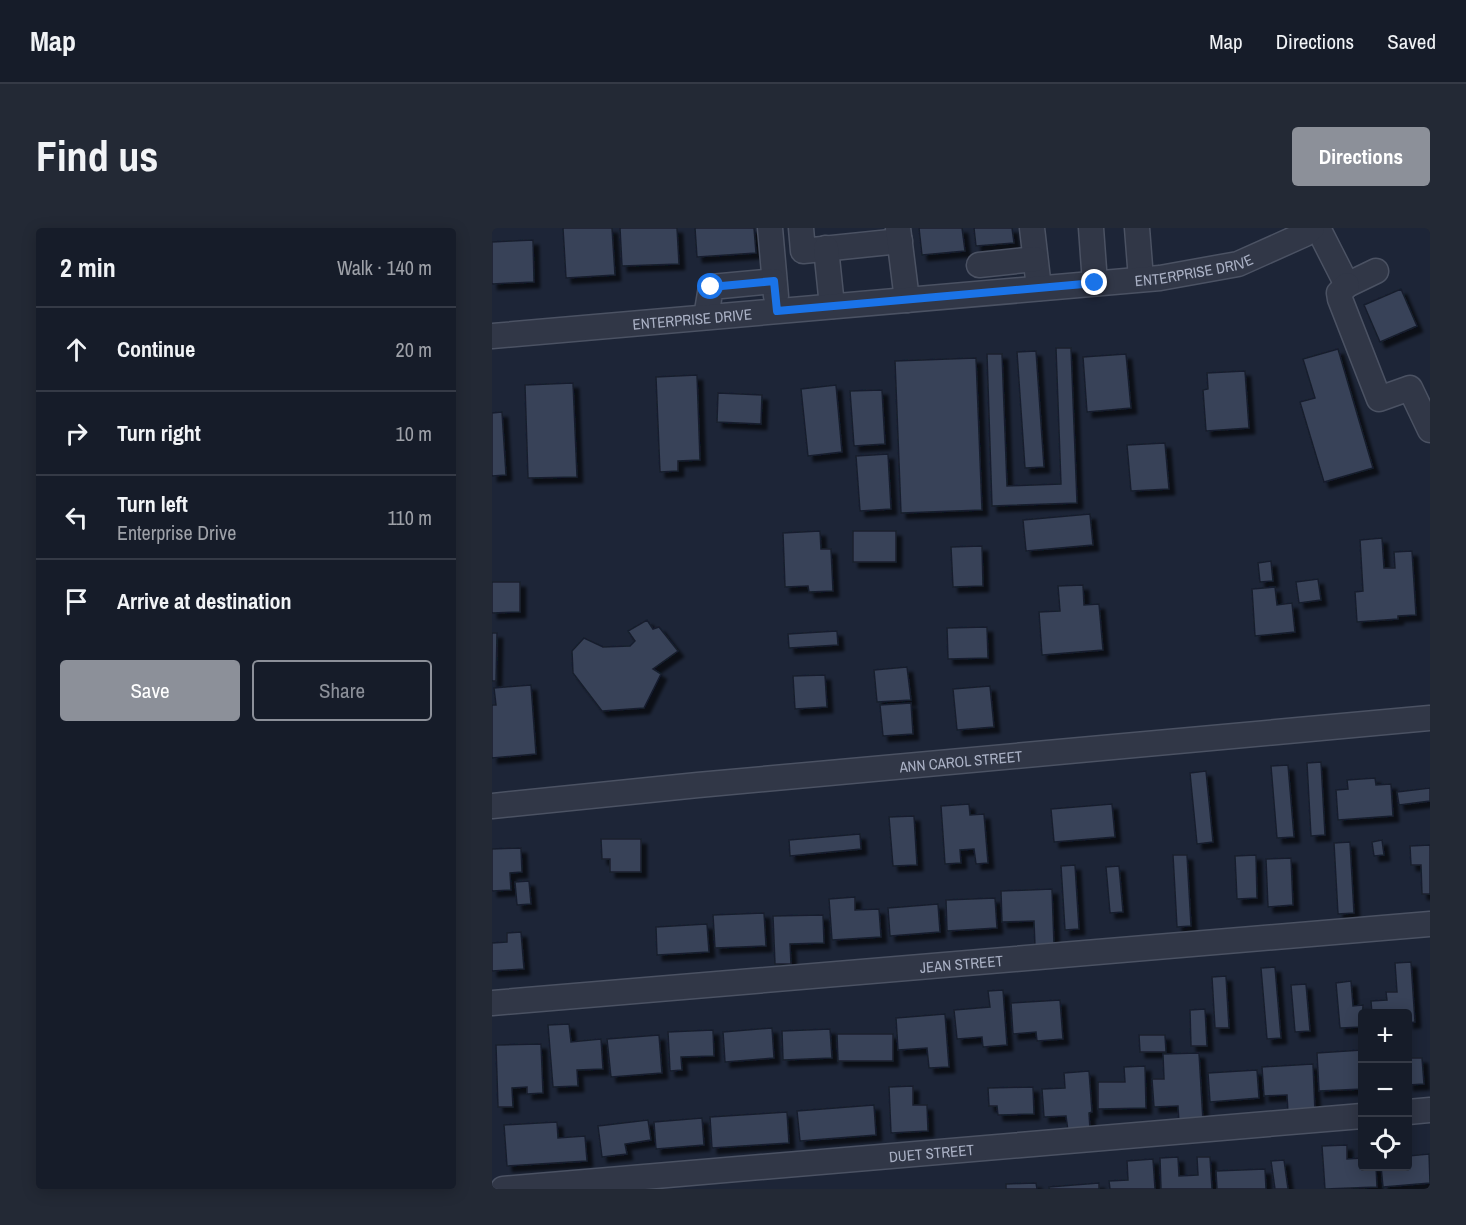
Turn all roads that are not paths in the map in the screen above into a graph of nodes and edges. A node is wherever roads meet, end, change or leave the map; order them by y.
1 (770, 228) edge
2 (801, 228) edge
3 (1032, 228) edge
4 (1091, 228) edge
5 (1137, 228) edge
6 (1312, 228) edge
7 (1318, 228) edge
8 (899, 234) edge
9 (826, 248) junction
10 (1035, 259) junction
11 (979, 265) dead end
12 (1376, 271) dead end
13 (1141, 279) junction
14 (774, 281) junction
15 (1095, 283) junction
16 (1347, 285) junction
17 (1039, 288) junction
18 (907, 300) junction
19 (832, 306) junction
20 (777, 311) junction
21 (706, 317) junction
22 (492, 336) edge
23 (1430, 430) edge
24 (1430, 718) edge
25 (492, 806) edge
26 (1430, 924) edge
27 (492, 1003) edge
28 (1430, 1110) edge
29 (1412, 1112) edge
30 (1358, 1116) edge
31 (503, 1189) edge

1 - 14 street
2 - 9 street
3 - 10 street
4 - 15 street
5 - 13 street
6 - 13 street, ENTERPRISE DRIVE
7 - 16 street
8 - 9 street
8 - 18 street
9 - 19 street
10 - 11 street
10 - 17 street
12 - 16 street
13 - 15 street, ENTERPRISE DRIVE
14 - 20 street
14 - 21 street
15 - 17 street, ENTERPRISE DRIVE
16 - 23 street
17 - 18 street, ENTERPRISE DRIVE
18 - 19 street, ENTERPRISE DRIVE
19 - 20 street, ENTERPRISE DRIVE
20 - 21 street, ENTERPRISE DRIVE
21 - 22 street, ENTERPRISE DRIVE
24 - 25 street, ANN CAROL STREET
26 - 27 street, JEAN STREET
28 - 29 street
30 - 31 street, DUET STREET

